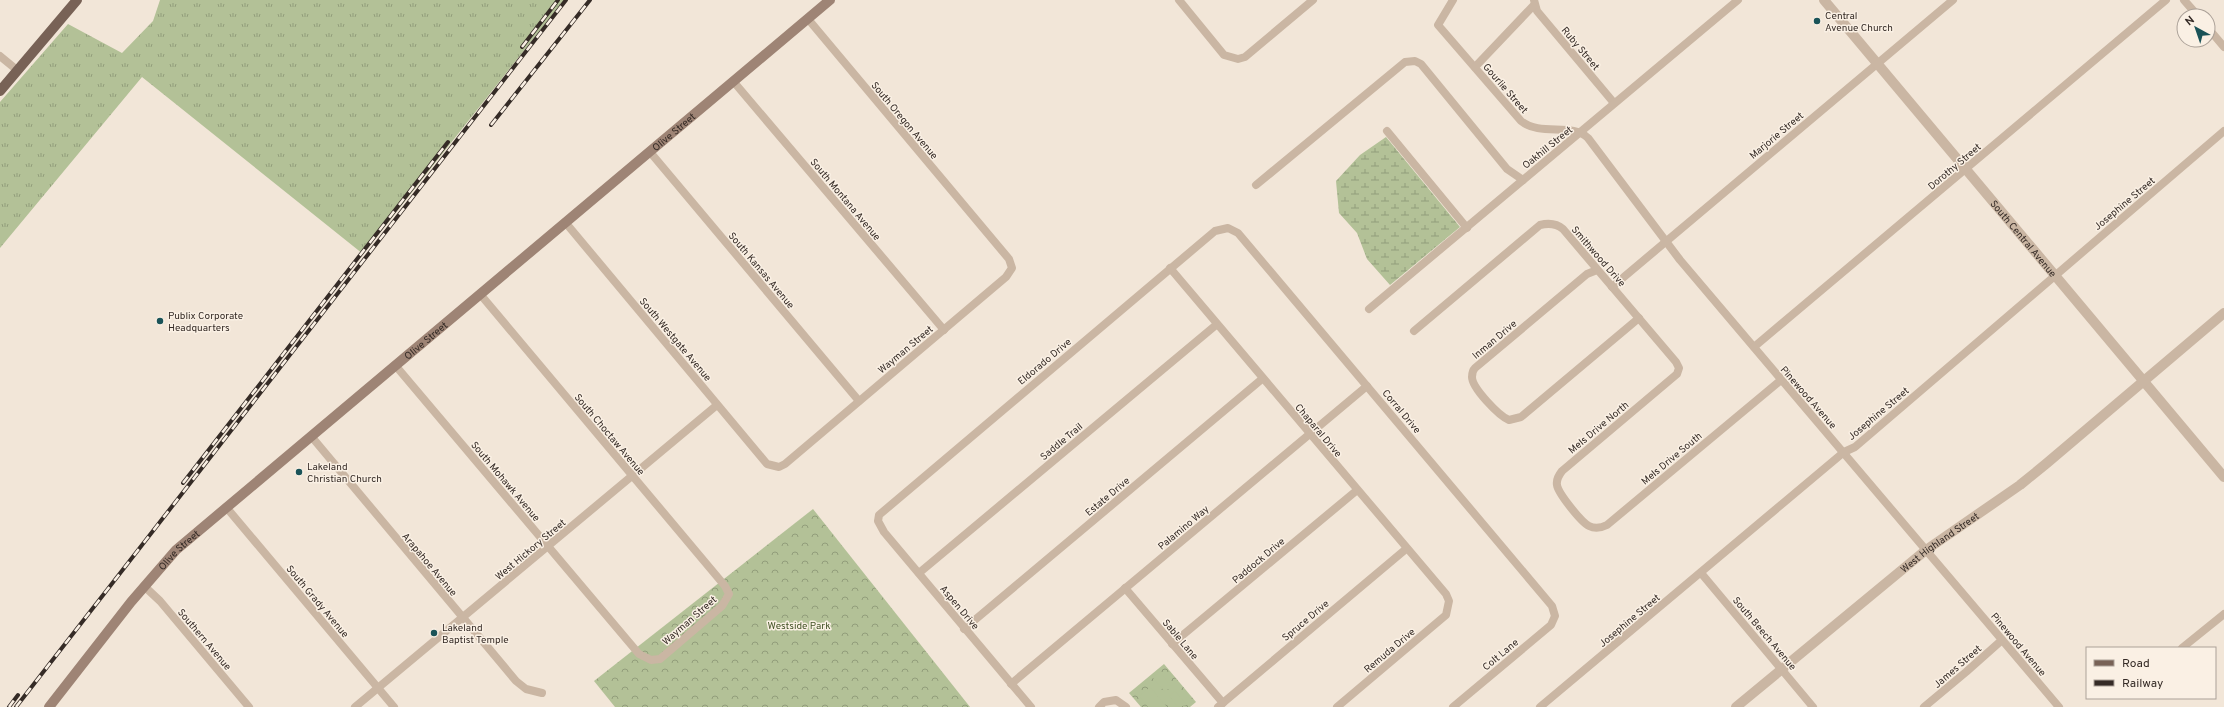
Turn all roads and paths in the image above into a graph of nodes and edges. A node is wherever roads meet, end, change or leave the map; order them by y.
1 (76, 0) edge
2 (830, 0) edge
3 (1179, 0) edge
4 (1313, 0) edge
5 (1453, 0) edge
6 (1738, 0) edge
7 (1824, 0) edge
8 (1953, 0) edge
9 (2166, 0) edge
10 (2184, 0) edge
11 (1534, 2) edge
12 (2191, 8) edge
13 (808, 19) junction
14 (2216, 38) edge
15 (2224, 48) edge
16 (0, 56) edge
17 (1877, 63) junction
18 (1475, 67) junction
19 (17, 70) junction
20 (734, 80) junction
21 (0, 91) edge
22 (1614, 103) junction
23 (1387, 131) dead end
24 (2224, 131) edge
25 (1582, 132) junction
26 (650, 152) junction
27 (1966, 168) junction
28 (1523, 180) junction
29 (1256, 184) dead end
30 (565, 222) junction
31 (1228, 228) joint
32 (1467, 228) junction
33 (987, 233) joint
34 (1665, 242) junction
35 (1170, 268) junction
36 (1597, 270) junction
37 (2055, 274) junction
38 (1612, 287) junction
39 (480, 294) junction
40 (1369, 309) dead end
41 (2224, 314) edge
42 (1639, 318) junction
43 (1216, 325) junction
44 (944, 330) junction
45 (1414, 331) dead end
46 (1754, 347) junction
47 (396, 365) junction
48 (1679, 368) joint
49 (1262, 379) junction
50 (1781, 380) junction
51 (2144, 381) junction
52 (1367, 386) junction
53 (859, 401) junction
54 (717, 404) junction
55 (1309, 434) junction
56 (311, 436) junction
57 (1844, 452) junction
58 (774, 466) joint
59 (632, 476) junction
60 (2224, 477) edge
61 (1356, 491) junction
62 (226, 507) junction
63 (1573, 508) joint
64 (878, 518) joint
65 (548, 547) junction
66 (1406, 549) junction
67 (1926, 550) junction
68 (919, 573) junction
69 (1701, 573) junction
70 (144, 586) junction
71 (725, 586) joint
72 (1125, 588) junction
73 (1449, 605) joint
74 (1555, 614) joint
75 (2224, 614) edge
76 (463, 618) junction
77 (964, 629) junction
78 (2002, 640) junction
79 (1172, 644) junction
80 (2183, 647) edge
81 (651, 660) joint
82 (1783, 670) junction
83 (1011, 684) junction
84 (377, 688) junction
85 (542, 693) dead end
86 (1220, 705) edge
87 (49, 707) edge
88 (248, 707) edge
89 (355, 707) edge
90 (394, 707) edge
91 (1031, 707) edge
92 (1099, 707) edge
93 (1126, 707) edge
94 (1337, 707) edge
95 (1453, 707) edge
96 (1540, 707) edge
97 (1736, 707) edge
98 (1813, 707) edge
99 (1924, 707) edge
100 (2059, 707) edge

1 - 19 main road
2 - 13 main road, Olive Street
3 - 4 street
5 - 18 street, Gourlie Street
6 - 22 street, Oakhill Street
7 - 17 street, South Central Avenue
8 - 17 street, Marjorie Street
9 - 27 street, Dorothy Street
10 - 12 street
11 - 18 street, Ruby Street
11 - 22 street, Ruby Street
13 - 20 main road, Olive Street
13 - 33 street, South Oregon Avenue
14 - 15 street
16 - 19 street
17 - 27 street, South Central Avenue
17 - 34 street, Marjorie Street
18 - 25 street, Gourlie Street
19 - 21 main road
20 - 26 main road, Olive Street
20 - 44 street, South Montana Avenue
22 - 25 street, Oakhill Street
23 - 32 street
24 - 37 street, Josephine Street
25 - 28 street, Oakhill Street
25 - 34 street, Pinewood Avenue
26 - 30 main road, Olive Street
26 - 53 street, South Kansas Avenue
27 - 37 street, South Central Avenue
27 - 46 street, Dorothy Street
28 - 29 street
28 - 32 street, Oakhill Street
30 - 39 main road, Olive Street
30 - 54 street, South Westgate Avenue
31 - 35 street, Eldorado Drive
31 - 52 street, Corral Drive
32 - 40 street, Oakhill Street
33 - 44 street, Wayman Street
34 - 38 street, Marjorie Street
34 - 46 street, Pinewood Avenue
35 - 43 street, Chaparal Drive
35 - 64 street, Eldorado Drive
36 - 38 street, Smithwood Drive
36 - 42 street, Inman Drive
36 - 45 street, Smithwood Drive
37 - 51 street, South Central Avenue
37 - 57 street, Josephine Street
38 - 42 street, Smithwood Drive
39 - 47 main road, Olive Street
39 - 59 street, South Choctaw Avenue
41 - 51 street, West Highland Street
42 - 48 street, Smithwood Drive
43 - 49 street, Chaparal Drive
43 - 68 street, Saddle Trail
44 - 53 street, Wayman Street
46 - 50 street, Pinewood Avenue
47 - 56 main road, Olive Street
47 - 65 street, South Mohawk Avenue
48 - 63 street, Mels Drive North
49 - 55 street, Chaparal Drive
49 - 77 street, Estate Drive
50 - 57 street, Pinewood Avenue
50 - 63 street, Mels Drive South
51 - 60 street, South Central Avenue
51 - 67 street, West Highland Street
52 - 55 street, Palamino Way
52 - 74 street, Corral Drive
53 - 58 street, Wayman Street
54 - 58 street, South Westgate Avenue
54 - 59 street, West Hickory Street
55 - 61 street, Chaparal Drive
55 - 72 street, Palamino Way
56 - 62 main road, Olive Street
56 - 76 street, Arapahoe Avenue
57 - 67 street, Pinewood Avenue
57 - 69 street, Josephine Street
59 - 65 street, West Hickory Street
59 - 71 street, South Choctaw Avenue
61 - 66 street, Chaparal Drive
61 - 79 street, Paddock Drive
62 - 70 main road, Olive Street
62 - 84 street, South Grady Avenue
64 - 68 street, Aspen Drive
65 - 76 street, West Hickory Street
65 - 81 street, South Mohawk Avenue
66 - 73 street, Chaparal Drive
66 - 86 street, Spruce Drive
67 - 78 street, Pinewood Avenue
67 - 82 street, West Highland Street
68 - 77 street, Aspen Drive
69 - 82 street, South Beech Avenue
69 - 96 street, Josephine Street
70 - 87 main road, Olive Street
70 - 88 street, Southern Avenue
71 - 81 street, Wayman Street
72 - 79 street, Sable Lane
72 - 83 street, Palamino Way
73 - 94 street, Remuda Drive
74 - 95 street, Colt Lane
75 - 80 street
76 - 84 street, West Hickory Street
76 - 85 street, Arapahoe Avenue
77 - 83 street, Aspen Drive
78 - 99 street, James Street
78 - 100 street, Pinewood Avenue
79 - 86 street, Sable Lane
82 - 97 street, West Highland Street
82 - 98 street, South Beech Avenue
83 - 91 street, Aspen Drive
84 - 89 street, West Hickory Street
84 - 90 street, South Grady Avenue
92 - 93 street

